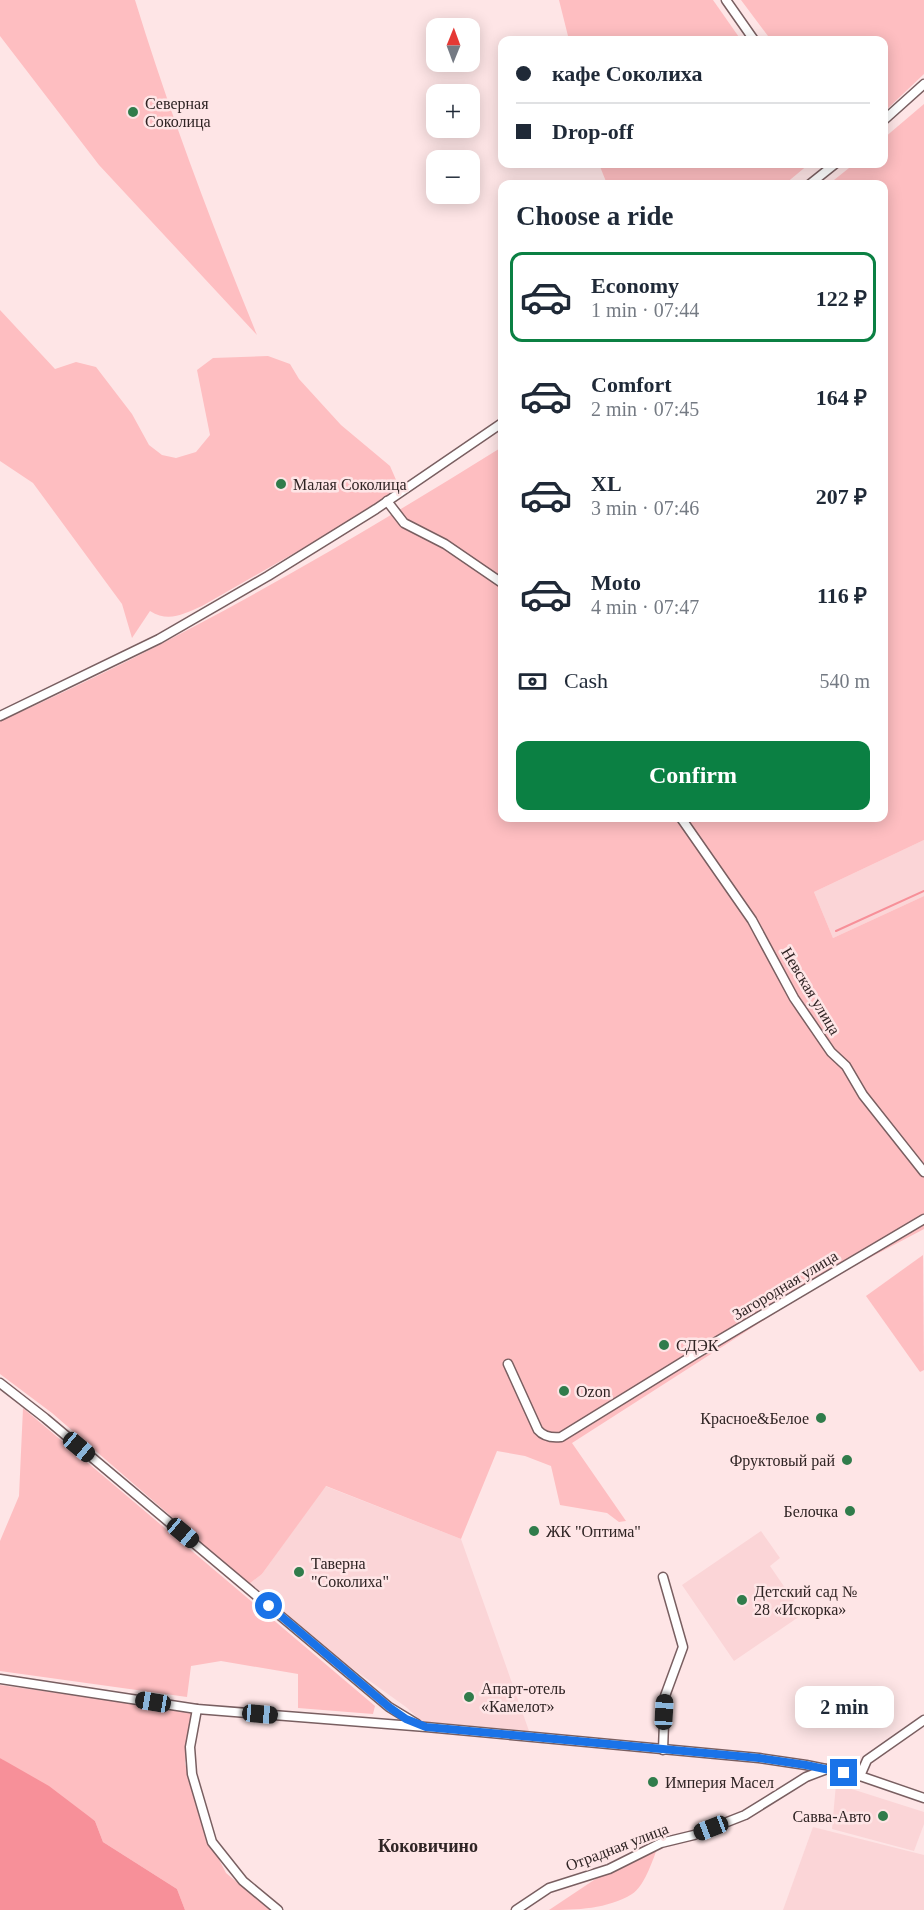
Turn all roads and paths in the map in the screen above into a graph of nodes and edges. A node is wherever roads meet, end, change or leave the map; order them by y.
1 (726, 0) edge
2 (751, 36) edge
3 (924, 84) edge
4 (888, 116) edge
5 (830, 168) edge
6 (815, 180) edge
7 (498, 426) edge
8 (387, 501) junction
9 (498, 580) edge
10 (0, 716) edge
11 (684, 822) edge
12 (924, 1172) edge
13 (924, 1219) edge
14 (508, 1364) dead end
15 (0, 1383) edge
16 (663, 1577) dead end
17 (0, 1679) edge
18 (389, 1707) junction
19 (197, 1709) junction
20 (924, 1720) edge
21 (380, 1724) junction
22 (426, 1727) junction
23 (663, 1750) junction
24 (827, 1769) junction
25 (860, 1776) junction
26 (924, 1798) edge
27 (278, 1910) edge
28 (516, 1910) edge

1 - 2 street
3 - 4 street
5 - 6 street
7 - 8 street
8 - 9 street
8 - 10 street
11 - 12 street, Невская улица
13 - 14 street, Загородная улица
15 - 18 street
16 - 23 street
17 - 19 street
18 - 21 street
18 - 22 street
19 - 21 street
19 - 27 street
20 - 25 street
21 - 22 street
22 - 23 street
23 - 24 street
24 - 25 street
24 - 28 street, Отрадная улица
25 - 26 street

